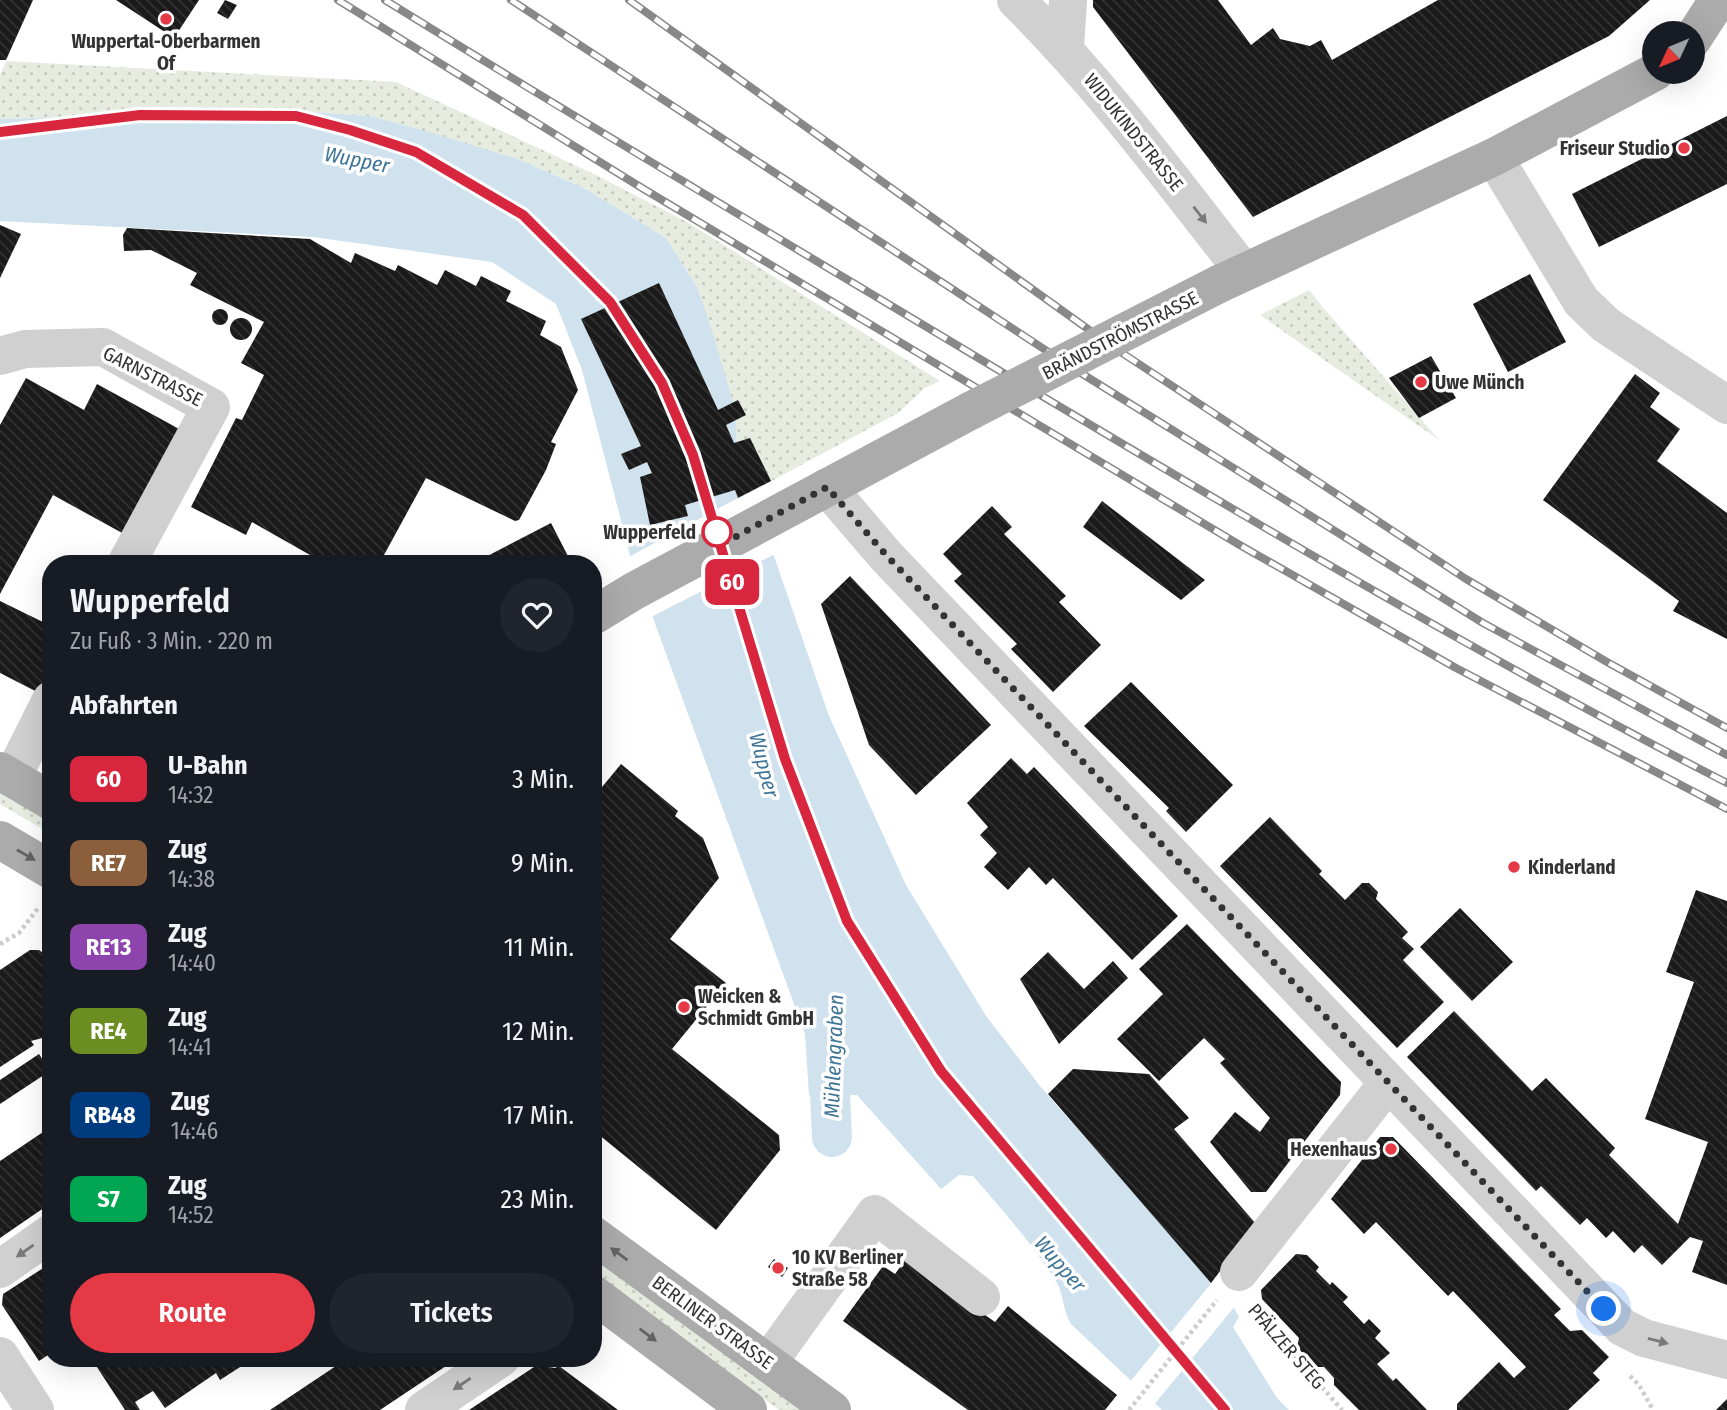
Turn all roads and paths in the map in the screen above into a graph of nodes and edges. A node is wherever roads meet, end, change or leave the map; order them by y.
1 (1016, 0) edge
2 (1068, 0) edge
3 (1718, 0) edge
4 (1712, 42) edge
5 (1065, 48) junction
6 (1642, 79) edge
7 (1494, 157) junction
8 (1231, 278) junction
9 (0, 356) edge
10 (1727, 405) edge
11 (827, 487) junction
12 (131, 555) edge
13 (602, 610) edge
14 (42, 715) edge
15 (6, 775) edge
16 (42, 796) edge
17 (0, 840) edge
18 (42, 881) edge
19 (42, 894) edge
20 (0, 944) edge
21 (1387, 1084) junction
22 (42, 1239) edge
23 (602, 1242) edge
24 (0, 1269) edge
25 (1235, 1290) junction
26 (981, 1297) dead end
27 (602, 1301) edge
28 (0, 1356) edge
29 (1727, 1360) edge
30 (768, 1363) junction
31 (488, 1367) edge
32 (1639, 1385) dead end
33 (35, 1410) edge
34 (424, 1410) edge
35 (748, 1410) edge
36 (832, 1410) edge
37 (1129, 1410) edge
38 (1342, 1410) edge
39 (1653, 1410) edge

1 - 5 street, WIDUKINDSTRASSE
2 - 5 street
3 - 4 main road
5 -> 8 street, WIDUKINDSTRASSE
6 - 7 main road, BRÄNDSTRÖMSTRASSE
7 - 8 main road, BRÄNDSTRÖMSTRASSE
7 - 10 street
8 - 11 main road, BRÄNDSTRÖMSTRASSE, bridge
9 - 12 street, GARNSTRASSE
11 - 13 main road, BRÄNDSTRÖMSTRASSE
11 - 21 street
14 - 15 street
15 - 16 main road
17 -> 18 main road
19 - 20 path
21 - 25 street
21 -> 29 street
22 -> 24 street
30 -> 23 main road, BERLINER STRASSE
25 - 37 path
25 - 38 path, PFÄLZER STEG
26 - 30 street
27 -> 35 main road
28 - 33 street
30 - 36 main road, BERLINER STRASSE
31 -> 34 street
32 - 39 path

